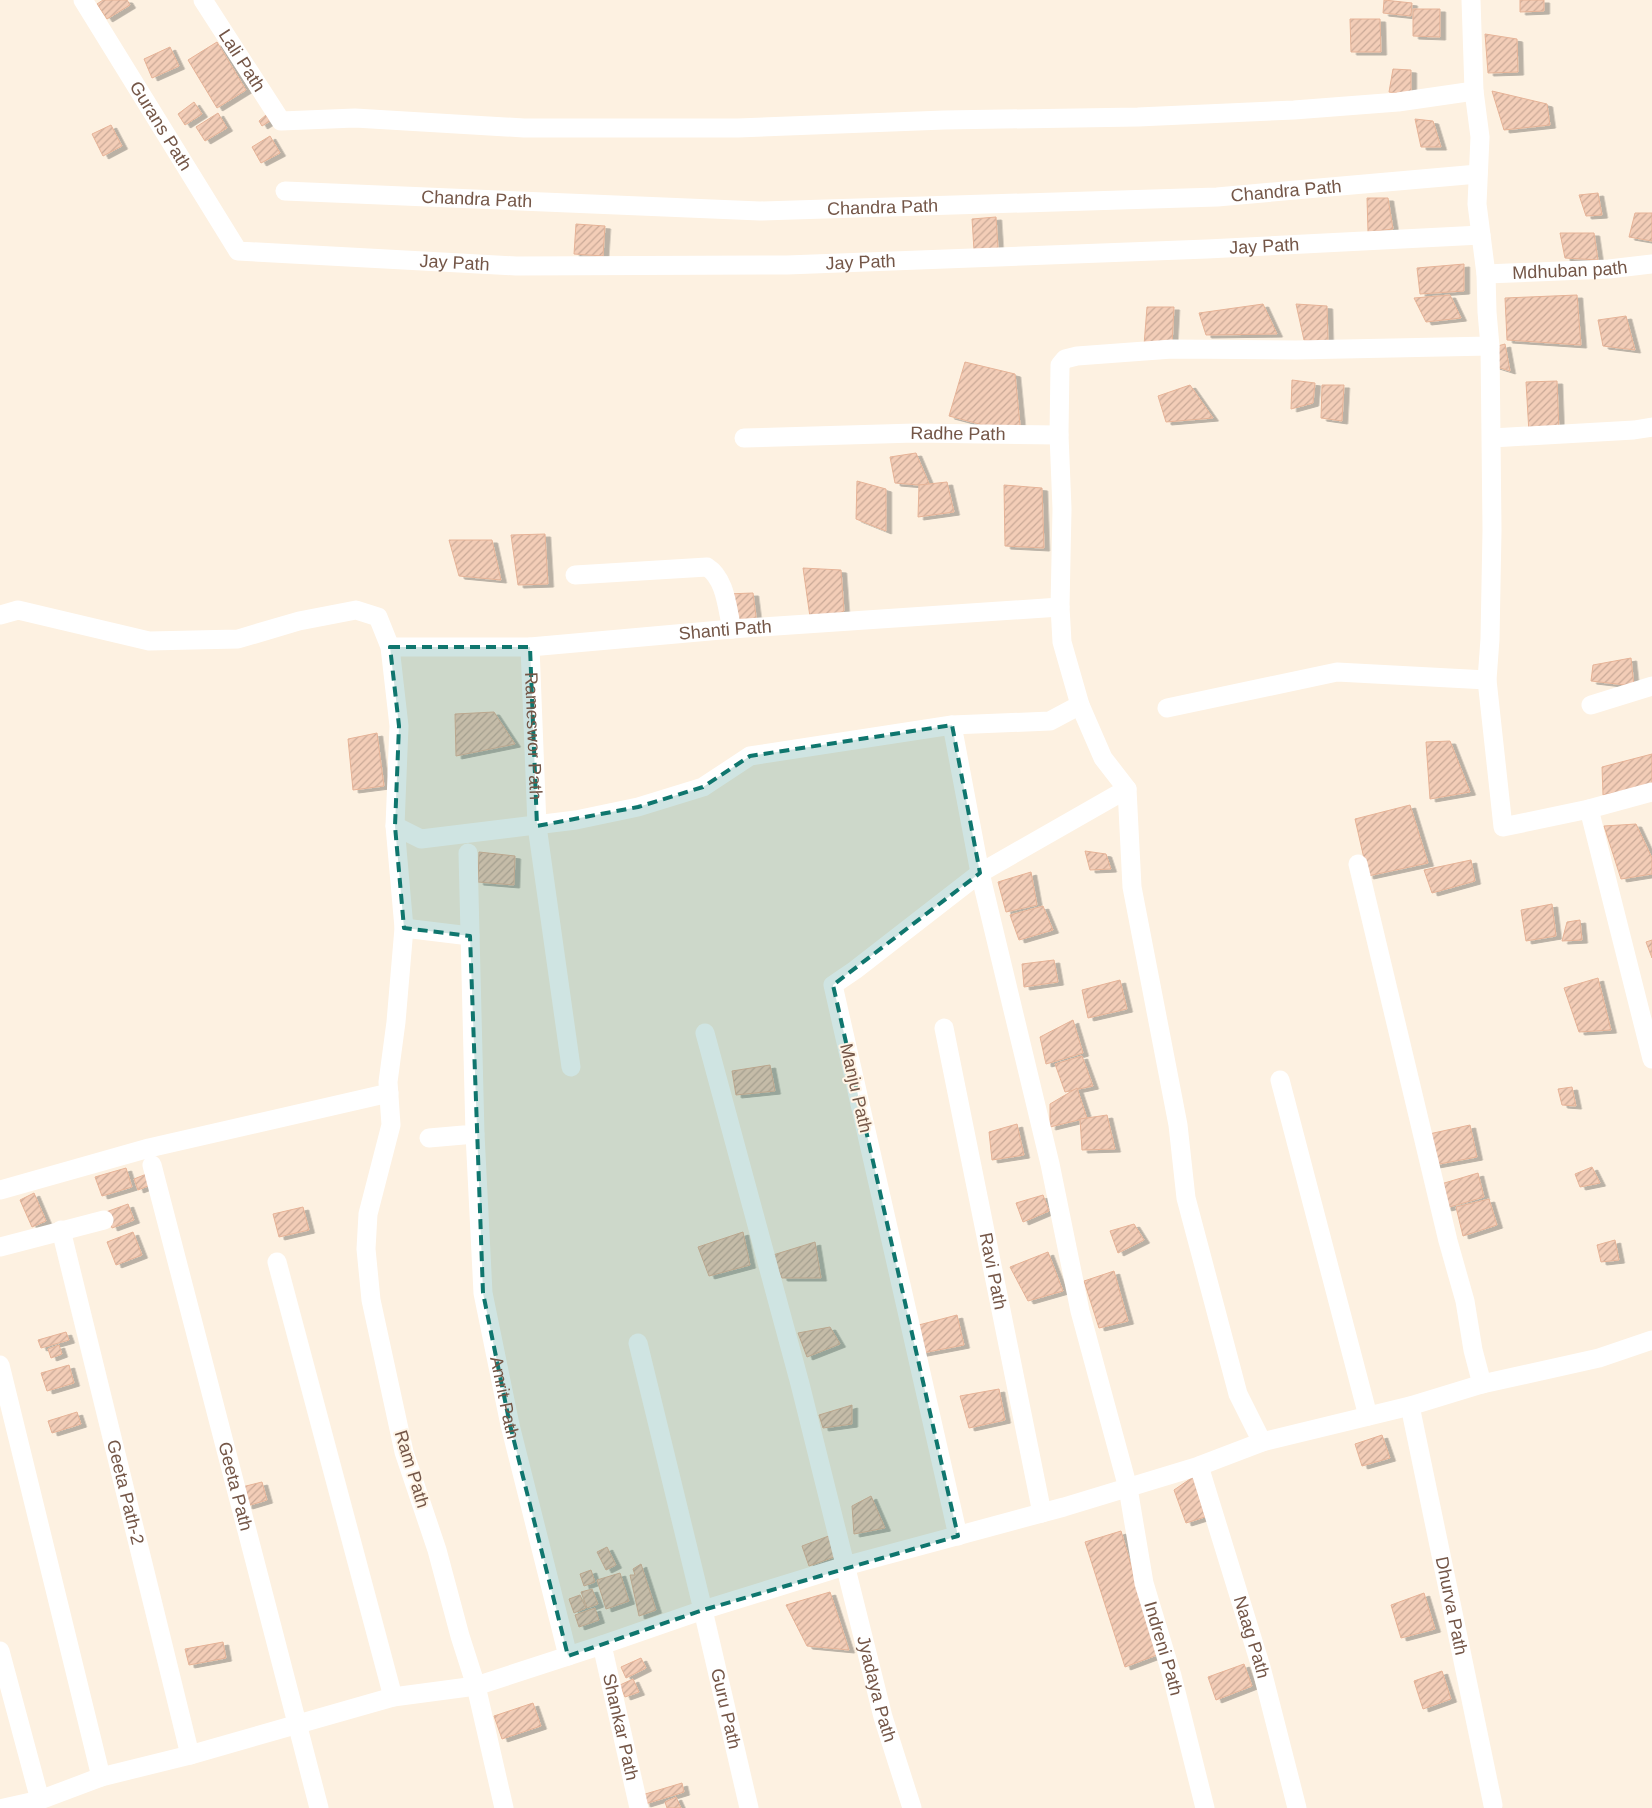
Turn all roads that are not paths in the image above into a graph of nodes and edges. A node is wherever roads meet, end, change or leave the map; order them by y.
1 (83, 0) edge
2 (203, 0) edge
3 (1471, 0) edge
4 (1474, 91) junction
5 (1478, 174) junction
6 (285, 191) dead end
7 (1481, 235) junction
8 (238, 251) joint
9 (1652, 264) edge
10 (1486, 274) junction
11 (1490, 346) junction
12 (1652, 427) edge
13 (1059, 435) junction
14 (744, 438) dead end
15 (1492, 438) junction
16 (575, 575) dead end
17 (1060, 607) junction
18 (0, 615) edge
19 (732, 629) junction
20 (390, 647) junction
21 (530, 647) junction
22 (1487, 680) junction
23 (1652, 686) edge
24 (1080, 705) junction
25 (1592, 705) dead end
26 (1167, 708) dead end
27 (952, 725) junction
28 (1126, 789) junction
29 (1652, 792) edge
30 (1589, 809) junction
31 (395, 826) junction
32 (537, 826) junction
33 (468, 853) dead end
34 (1358, 864) dead end
35 (980, 873) junction
36 (404, 928) junction
37 (470, 936) junction
38 (944, 1028) dead end
39 (705, 1033) dead end
40 (1652, 1059) edge
41 (571, 1067) dead end
42 (1280, 1080) dead end
43 (388, 1093) junction
44 (475, 1134) junction
45 (429, 1138) dead end
46 (152, 1165) dead end
47 (0, 1190) edge
48 (104, 1220) dead end
49 (61, 1230) junction
50 (0, 1247) edge
51 (277, 1262) dead end
52 (1652, 1340) edge
53 (638, 1343) dead end
54 (0, 1365) edge
55 (1482, 1384) junction
56 (1410, 1406) junction
57 (1368, 1416) junction
58 (1262, 1442) junction
59 (1199, 1466) junction
60 (1128, 1488) junction
61 (1042, 1513) junction
62 (958, 1536) junction
63 (845, 1566) junction
64 (703, 1610) junction
65 (602, 1645) junction
66 (0, 1651) edge
67 (568, 1656) junction
68 (476, 1686) junction
69 (393, 1698) junction
70 (298, 1724) junction
71 (190, 1755) junction
72 (101, 1777) junction
73 (40, 1800) junction
74 (1493, 1805) dead end
75 (4, 1808) edge
76 (319, 1808) edge
77 (504, 1808) edge
78 (639, 1808) edge
79 (749, 1808) edge
80 (912, 1808) edge
81 (1205, 1808) edge
82 (1297, 1808) edge

1 - 8 street, Gurans Path
2 - 4 street, Lali Path
3 - 4 street
4 - 5 street
5 - 6 street, Chandra Path
5 - 7 street
7 - 8 street, Jay Path
7 - 10 street
9 - 10 street, Mdhuban path
10 - 11 street
11 - 13 street
11 - 15 street
12 - 15 street
13 - 14 street, Radhe Path
13 - 17 street
15 - 22 street
16 - 19 street
17 - 19 street, Shanti Path
17 - 24 street
18 - 20 street, Ram Path
19 - 21 street, Shanti Path
20 - 21 street, Shanti Path
20 - 31 street, Ram Path
21 - 32 street, Rameswor Path
22 - 26 street
22 - 30 street
23 - 25 street
24 - 27 street
24 - 28 street
27 - 32 street
27 - 35 street, Indreni Path
28 - 35 street, Manju Path
28 - 58 street
29 - 30 street
30 - 40 street
31 - 32 street
31 - 36 street, Ram Path
32 - 41 street, Rameswor Path
33 - 37 street, Amrit Path
34 - 55 street
35 - 60 street, Indreni Path
35 - 62 street, Manju Path
36 - 37 street
36 - 43 street, Ram Path
37 - 44 street, Amrit Path
38 - 61 street, Ravi Path
39 - 63 street, Jyadaya Path
42 - 57 street
43 - 47 street
43 - 68 street, Ram Path
44 - 45 street
44 - 67 street, Amrit Path
46 - 70 street, Geeta Path
48 - 49 street
49 - 50 street
49 - 71 street, Geeta Path-2
51 - 69 street
52 - 55 street
53 - 64 street, Guru Path
54 - 72 street
55 - 56 street
56 - 57 street
56 - 74 street, Dhurva Path
57 - 58 street
58 - 59 street
59 - 60 street
59 - 82 street, Naag Path
60 - 61 street
60 - 81 street, Indreni Path
61 - 62 street
62 - 63 street
63 - 64 street
63 - 80 street, Jyadaya Path
64 - 65 street
64 - 79 street, Guru Path
65 - 67 street
65 - 78 street, Shankar Path
66 - 73 street
67 - 68 street
68 - 69 street
68 - 77 street, Ram Path
69 - 70 street
70 - 71 street
70 - 76 street, Geeta Path
71 - 72 street
72 - 73 street
73 - 75 street

